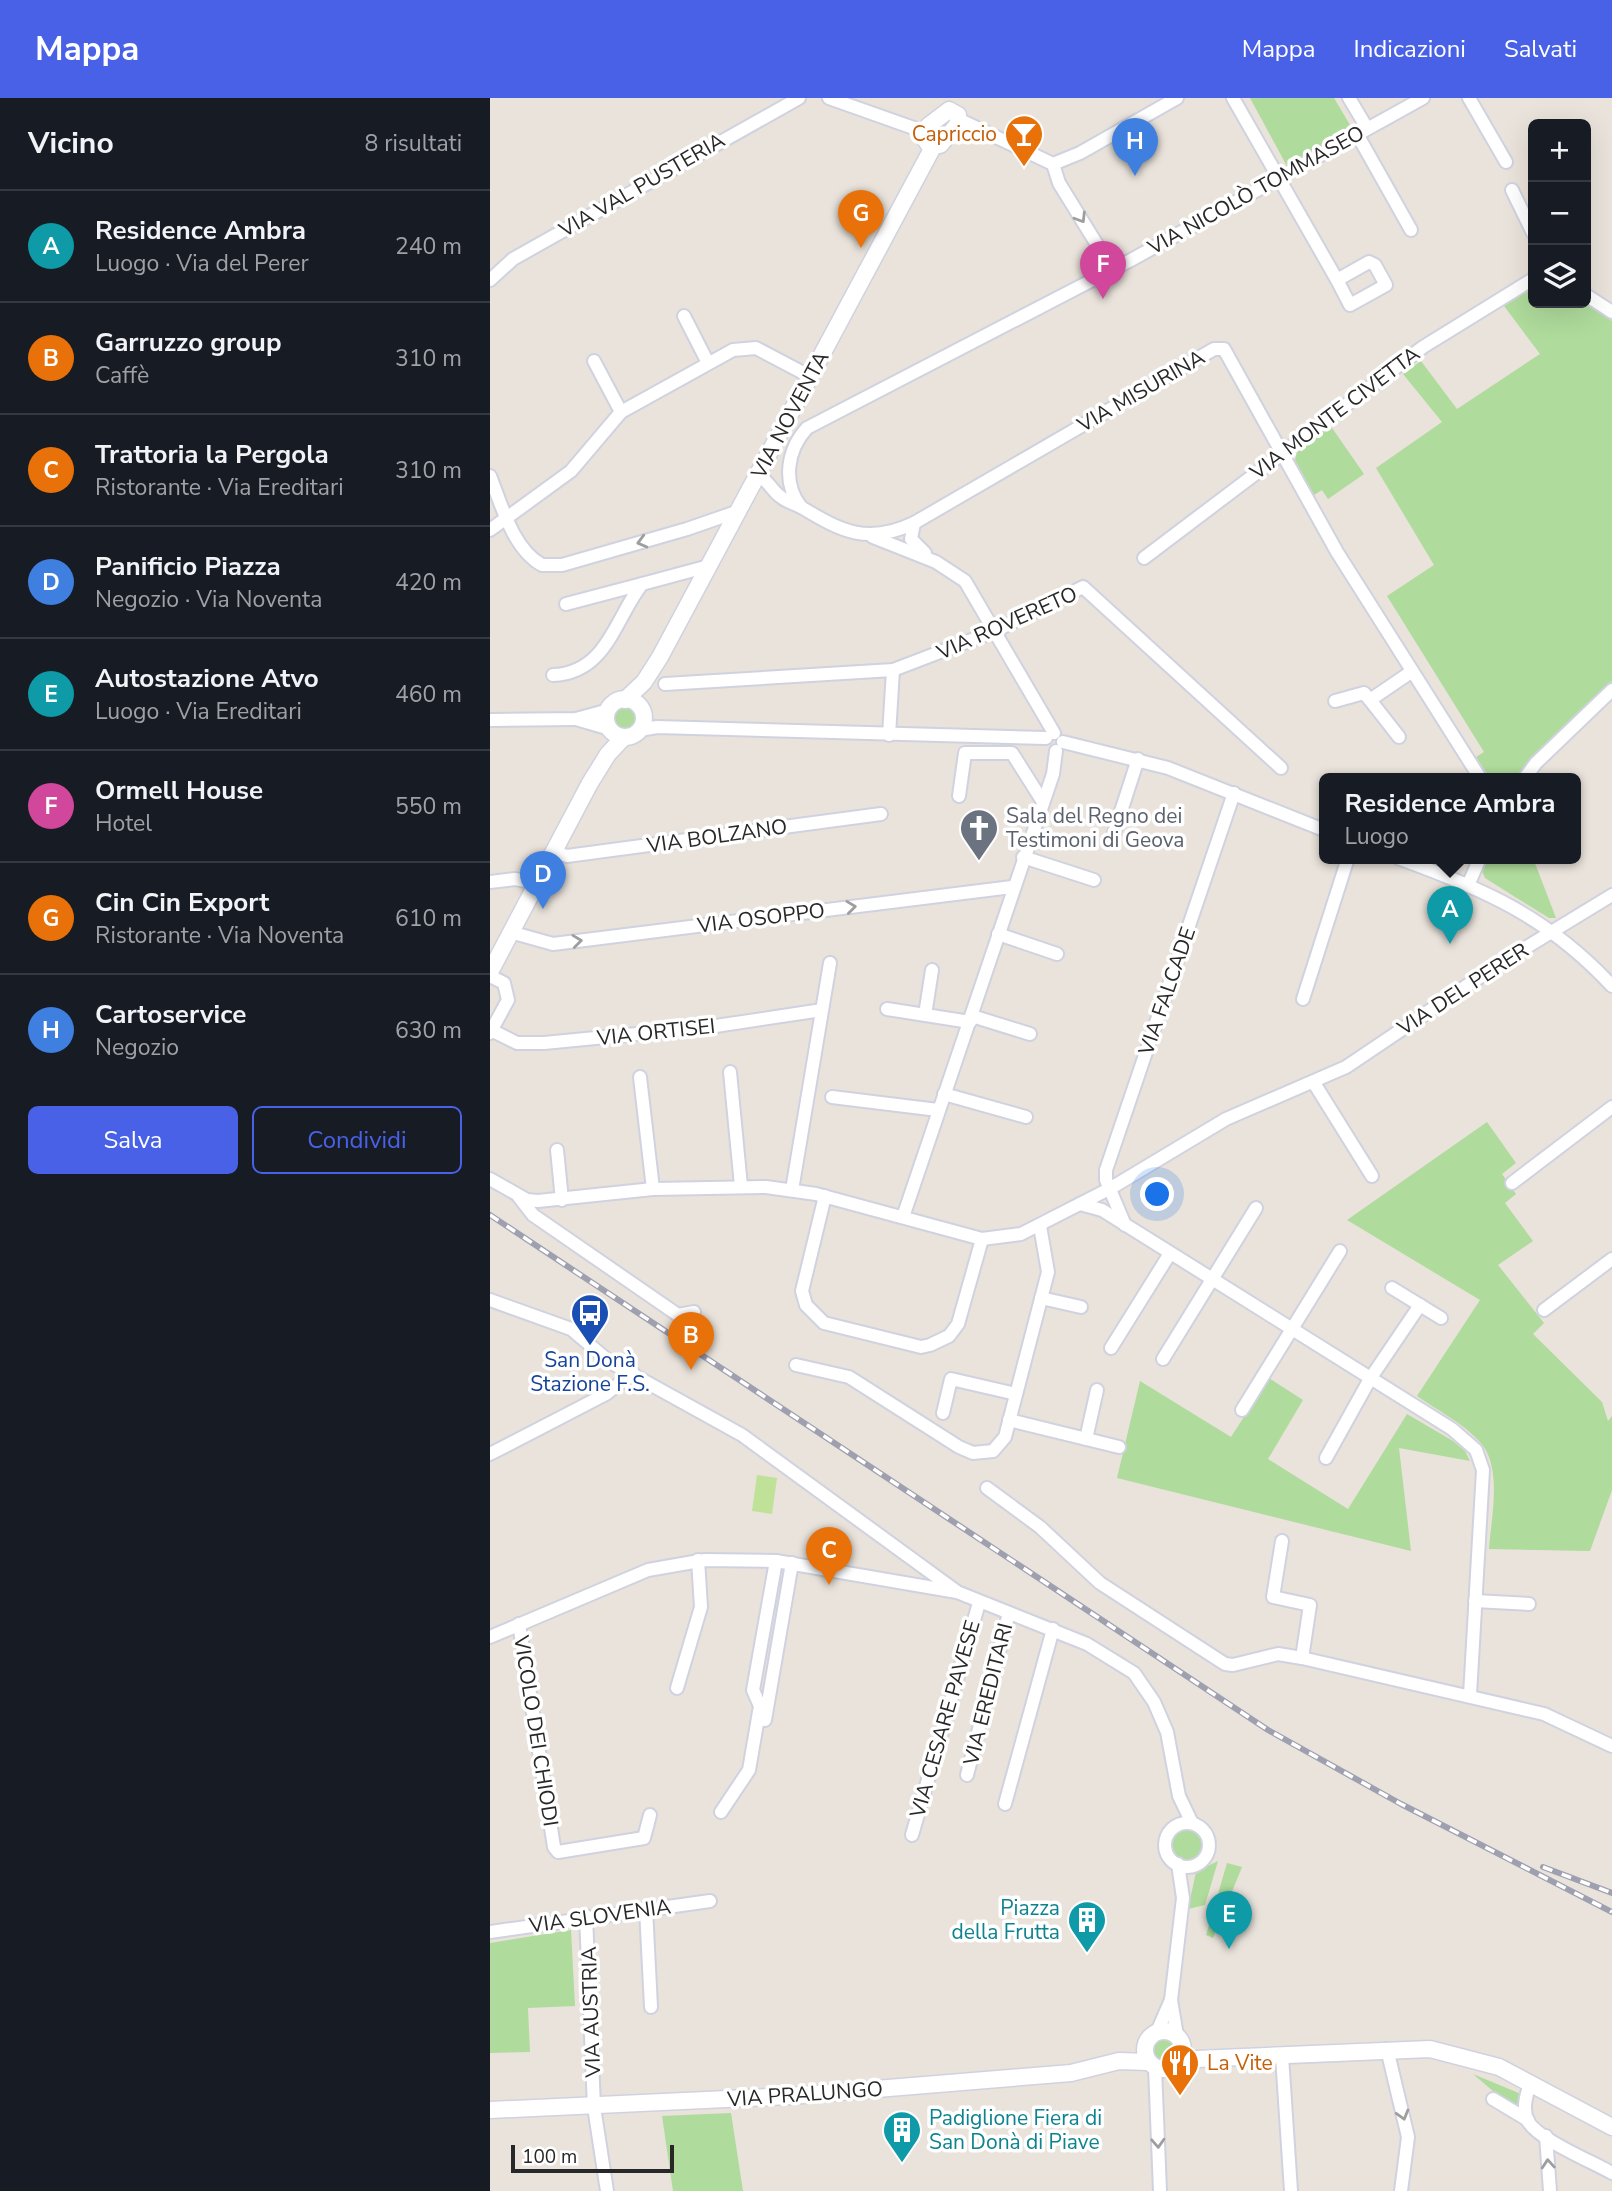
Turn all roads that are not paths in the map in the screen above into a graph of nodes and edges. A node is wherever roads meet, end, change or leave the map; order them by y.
1 (799, 98) edge
2 (829, 98) edge
3 (1177, 98) edge
4 (1233, 98) edge
5 (1349, 98) edge
6 (1423, 98) edge
7 (1469, 98) edge
8 (958, 109) edge
9 (1362, 131) junction
10 (925, 132) junction
11 (933, 147) junction
12 (1506, 162) dead end
13 (1053, 164) junction
14 (1279, 179) junction
15 (1512, 190) dead end
16 (1528, 223) edge
17 (1412, 230) dead end
18 (1112, 269) junction
19 (490, 280) edge
20 (1337, 280) dead end
21 (1528, 282) edge
22 (1591, 298) edge
23 (1612, 312) edge
24 (684, 316) dead end
25 (594, 361) dead end
26 (708, 363) junction
27 (811, 377) junction
28 (621, 412) junction
29 (780, 434) junction
30 (797, 443) junction
31 (1282, 455) junction
32 (789, 471) junction
33 (490, 476) edge
34 (763, 478) junction
35 (800, 507) junction
36 (739, 511) junction
37 (507, 519) junction
38 (707, 522) junction
39 (914, 523) junction
40 (490, 530) edge
41 (727, 532) junction
42 (869, 536) junction
43 (1144, 558) dead end
44 (936, 562) junction
45 (709, 566) junction
46 (677, 574) junction
47 (642, 584) junction
48 (695, 592) junction
49 (566, 604) dead end
50 (995, 631) junction
51 (893, 670) junction
52 (1411, 672) junction
53 (553, 675) dead end
54 (666, 684) dead end
55 (1612, 690) edge
56 (1370, 700) junction
57 (1335, 701) dead end
58 (608, 710) junction
59 (641, 716) junction
60 (576, 719) junction
61 (490, 720) edge
62 (615, 733) junction
63 (889, 735) junction
64 (1399, 737) dead end
65 (1055, 741) junction
66 (1138, 759) junction
67 (1281, 768) dead end
68 (1477, 773) edge
69 (1529, 773) edge
70 (1234, 793) junction
71 (959, 796) dead end
72 (1043, 802) junction
73 (881, 814) dead end
74 (1319, 828) edge
75 (1113, 836) dead end
76 (553, 852) junction
77 (1023, 857) junction
78 (1346, 864) edge
79 (1415, 864) edge
80 (1477, 864) edge
81 (1094, 880) dead end
82 (490, 882) edge
83 (537, 883) junction
84 (1469, 883) junction
85 (1012, 887) junction
86 (1612, 895) edge
87 (510, 932) junction
88 (1550, 933) junction
89 (998, 934) junction
90 (1056, 954) dead end
91 (830, 963) dead end
92 (932, 970) dead end
93 (490, 974) edge
94 (1612, 986) edge
95 (1303, 999) dead end
96 (887, 1009) dead end
97 (822, 1010) junction
98 (925, 1015) junction
99 (971, 1019) junction
100 (491, 1032) edge
101 (1030, 1034) dead end
102 (730, 1072) dead end
103 (640, 1077) dead end
104 (1314, 1083) junction
105 (944, 1094) junction
106 (832, 1097) dead end
107 (1612, 1107) edge
108 (938, 1110) junction
109 (1026, 1117) dead end
110 (557, 1150) dead end
111 (1372, 1176) dead end
112 (490, 1179) edge
113 (1512, 1183) dead end
114 (741, 1186) junction
115 (1111, 1188) junction
116 (653, 1189) junction
117 (792, 1190) junction
118 (825, 1196) junction
119 (519, 1197) junction
120 (562, 1200) junction
121 (1080, 1204) junction
122 (1256, 1208) dead end
123 (902, 1217) junction
124 (1125, 1225) junction
125 (1040, 1226) junction
126 (982, 1239) junction
127 (1340, 1251) dead end
128 (1169, 1255) junction
129 (1612, 1259) edge
130 (1211, 1281) junction
131 (1392, 1288) dead end
132 (1041, 1298) junction
133 (490, 1300) edge
134 (1420, 1305) junction
135 (1082, 1307) dead end
136 (1544, 1310) dead end
137 (694, 1312) dead end
138 (1440, 1318) dead end
139 (1290, 1330) junction
140 (1111, 1348) dead end
141 (1163, 1359) dead end
142 (796, 1365) dead end
143 (634, 1373) junction
144 (1370, 1379) junction
145 (1097, 1391) dead end
146 (1016, 1394) junction
147 (1242, 1410) dead end
148 (943, 1413) dead end
149 (1009, 1420) junction
150 (1086, 1439) junction
151 (1119, 1447) dead end
152 (490, 1454) edge
153 (1326, 1458) dead end
154 (987, 1488) dead end
155 (1282, 1541) dead end
156 (698, 1560) junction
157 (776, 1560) junction
158 (792, 1563) junction
159 (957, 1592) junction
160 (1475, 1601) junction
161 (979, 1603) junction
162 (1529, 1604) dead end
163 (1009, 1613) junction
164 (519, 1624) junction
165 (1054, 1629) junction
166 (490, 1637) edge
167 (1302, 1658) junction
168 (677, 1688) dead end
169 (1470, 1695) junction
170 (762, 1738) dead end
171 (1612, 1746) edge
172 (967, 1775) dead end
173 (1179, 1796) junction
174 (1005, 1804) dead end
175 (721, 1812) dead end
176 (650, 1815) dead end
177 (1192, 1823) junction
178 (1173, 1828) junction
179 (912, 1835) dead end
180 (1178, 1864) junction
181 (1195, 1865) junction
182 (1183, 1898) junction
183 (710, 1901) dead end
184 (646, 1909) junction
185 (586, 1916) junction
186 (490, 1932) edge
187 (1171, 2000) junction
188 (650, 2007) dead end
189 (1151, 2038) junction
190 (1179, 2039) junction
191 (1387, 2049) junction
192 (1282, 2056) junction
193 (1217, 2058) junction
194 (1119, 2061) junction
195 (1178, 2063) junction
196 (1152, 2065) junction
197 (1531, 2083) junction
198 (1493, 2099) dead end
199 (594, 2107) junction
200 (490, 2110) edge
201 (1528, 2120) junction
202 (1612, 2127) edge
203 (1546, 2136) junction
204 (1612, 2173) edge
205 (607, 2191) edge
206 (1160, 2191) edge
207 (1292, 2191) edge
208 (1401, 2191) edge
209 (1550, 2191) edge

1 - 19 street, VIA VAL PUSTERIA
2 - 10 street
3 - 13 street
4 - 14 street
5 - 9 street
6 - 9 street, VIA NICOLÒ TOMMASEO
7 - 12 street
8 - 10 street
8 - 11 street, VIA NOVENTA
8 - 13 street
9 - 14 street, VIA NICOLÒ TOMMASEO
9 - 17 street
10 - 11 street
11 - 27 street, VIA NOVENTA
13 -> 18 street
14 - 18 street, VIA NICOLÒ TOMMASEO
14 - 20 street
15 - 16 street
18 - 30 street, VIA NICOLÒ TOMMASEO
21 - 31 street, VIA MONTE CIVETTA
22 - 23 street
24 - 26 street
25 - 28 street
26 - 27 street
26 - 28 street
27 - 29 street, VIA NOVENTA
28 - 37 street
29 - 30 street
29 - 34 street, VIA NOVENTA
30 - 32 street
31 - 39 street, VIA MISURINA
31 - 43 street, VIA MONTE CIVETTA
31 - 52 street, VIA MISURINA
32 - 34 street
32 - 35 street
33 - 37 street
34 - 35 street, VIA MISURINA
34 - 36 street, VIA NOVENTA
35 - 42 street, VIA MISURINA
36 - 38 street
36 - 41 street, VIA NOVENTA
38 -> 37 street
37 - 40 street
38 - 41 street
39 - 42 street, VIA MISURINA
39 - 44 street
41 - 45 street, VIA NOVENTA
42 - 44 street
44 - 50 street
45 - 46 street
45 - 48 street, VIA NOVENTA
46 - 47 street
46 - 48 street
47 - 49 street
47 - 53 street
48 - 59 street, VIA NOVENTA
50 - 51 street, VIA ROVERETO
50 - 65 street
50 - 67 street, VIA ROVERETO
51 - 54 street, VIA ROVERETO
51 - 63 street
52 - 56 street
52 - 68 street, VIA MISURINA
55 - 69 street
56 - 57 street
56 - 64 street
58 - 59 street
58 - 60 street
58 - 62 street
59 - 62 street
59 - 63 street
60 - 61 street
60 - 62 street
62 - 76 street
63 - 65 street
65 - 66 street
65 - 72 street
66 - 70 street
66 - 75 street
70 - 74 street
70 - 115 street, VIA FALCADE
71 - 72 street
72 - 77 street
73 - 76 street, VIA BOLZANO
76 - 83 street
77 - 81 street
77 - 85 street
78 - 95 street
79 - 84 street
80 - 84 street
82 - 83 street
83 - 87 street
84 - 88 street
87 -> 85 street, VIA OSOPPO
85 - 89 street
86 - 88 street, VIA DEL PERER
87 - 93 street
88 - 94 street
88 - 104 street, VIA DEL PERER
89 - 90 street
89 - 99 street
91 - 97 street
92 - 98 street
93 - 100 street
96 - 98 street
97 - 100 street, VIA ORTISEI
97 - 117 street
98 - 99 street
99 - 101 street
99 - 105 street
102 - 114 street
103 - 116 street
104 - 111 street
104 - 115 street, VIA DEL PERER
105 - 108 street
105 - 109 street
106 - 108 street
107 - 113 street
108 - 123 street
110 - 120 street
112 - 119 street, VIA DEL PERER
114 - 116 street, VIA DEL PERER
114 - 117 street, VIA DEL PERER
115 - 121 street, VIA DEL PERER
115 - 124 street
116 - 120 street, VIA DEL PERER
117 - 118 street, VIA DEL PERER
118 - 123 street, VIA DEL PERER
118 - 126 street
119 - 120 street, VIA DEL PERER
119 - 137 street
121 - 124 street
121 - 125 street, VIA DEL PERER
122 - 130 street
123 - 126 street, VIA DEL PERER
124 - 128 street
125 - 126 street, VIA DEL PERER
125 - 132 street
127 - 139 street
128 - 130 street
128 - 140 street
129 - 136 street
130 - 139 street
130 - 141 street
131 - 134 street
132 - 135 street
132 - 146 street
133 - 143 street
134 - 138 street
134 - 144 street
139 - 144 street
139 - 147 street
142 - 149 street
143 - 152 street
143 - 159 street
144 - 153 street
144 - 160 street
145 - 150 street
146 - 148 street
146 - 149 street
149 - 150 street
150 - 151 street
154 - 167 street
155 - 167 street
156 - 157 street, VIA EREDITARI
156 - 164 street, VIA EREDITARI
156 - 168 street
157 - 158 street, VIA EREDITARI
157 - 175 street
158 - 159 street, VIA EREDITARI
158 - 170 street
159 - 161 street, VIA EREDITARI
160 - 162 street
160 - 169 street
161 - 163 street, VIA EREDITARI
161 - 179 street, VIA CESARE PAVESE
163 - 165 street, VIA EREDITARI
163 - 172 street, VIA EREDITARI
164 - 166 street, VIA EREDITARI
164 - 176 street, VICOLO DEI CHIODI
165 - 173 street, VIA EREDITARI
165 - 174 street
167 - 169 street
169 - 171 street
173 - 177 street, VIA EREDITARI
173 - 178 street, VIA EREDITARI
177 - 178 street
177 - 181 street, VIA EREDITARI
178 - 180 street, VIA EREDITARI
180 - 181 street
180 - 182 street, VIA EREDITARI
181 - 182 street, VIA EREDITARI
182 - 187 street, VIA EREDITARI
183 - 184 street, VIA SLOVENIA
184 - 185 street, VIA SLOVENIA
184 - 188 street
185 - 186 street, VIA SLOVENIA
185 - 199 street, VIA AUSTRIA
187 - 189 street, VIA EREDITARI
187 - 190 street, VIA EREDITARI
189 - 190 street, VIA PRALUNGO
189 - 194 street, VIA PRALUNGO
189 - 196 street
190 - 193 street, VIA PRALUNGO
190 - 195 street
191 - 192 street, VIA PRALUNGO
191 - 197 street, VIA PRALUNGO
191 -> 208 street
192 - 193 street, VIA PRALUNGO
192 - 207 street
193 - 195 street, VIA PRALUNGO
194 - 196 street, VIA PRALUNGO
194 - 199 street, VIA PRALUNGO
195 - 196 street, VIA PRALUNGO
196 -> 206 street
197 - 201 street
197 - 202 street, VIA PRALUNGO
198 - 201 street
199 - 200 street, VIA PRALUNGO
199 - 205 street, VIA AUSTRIA
201 - 203 street
203 - 204 street
209 -> 203 street

